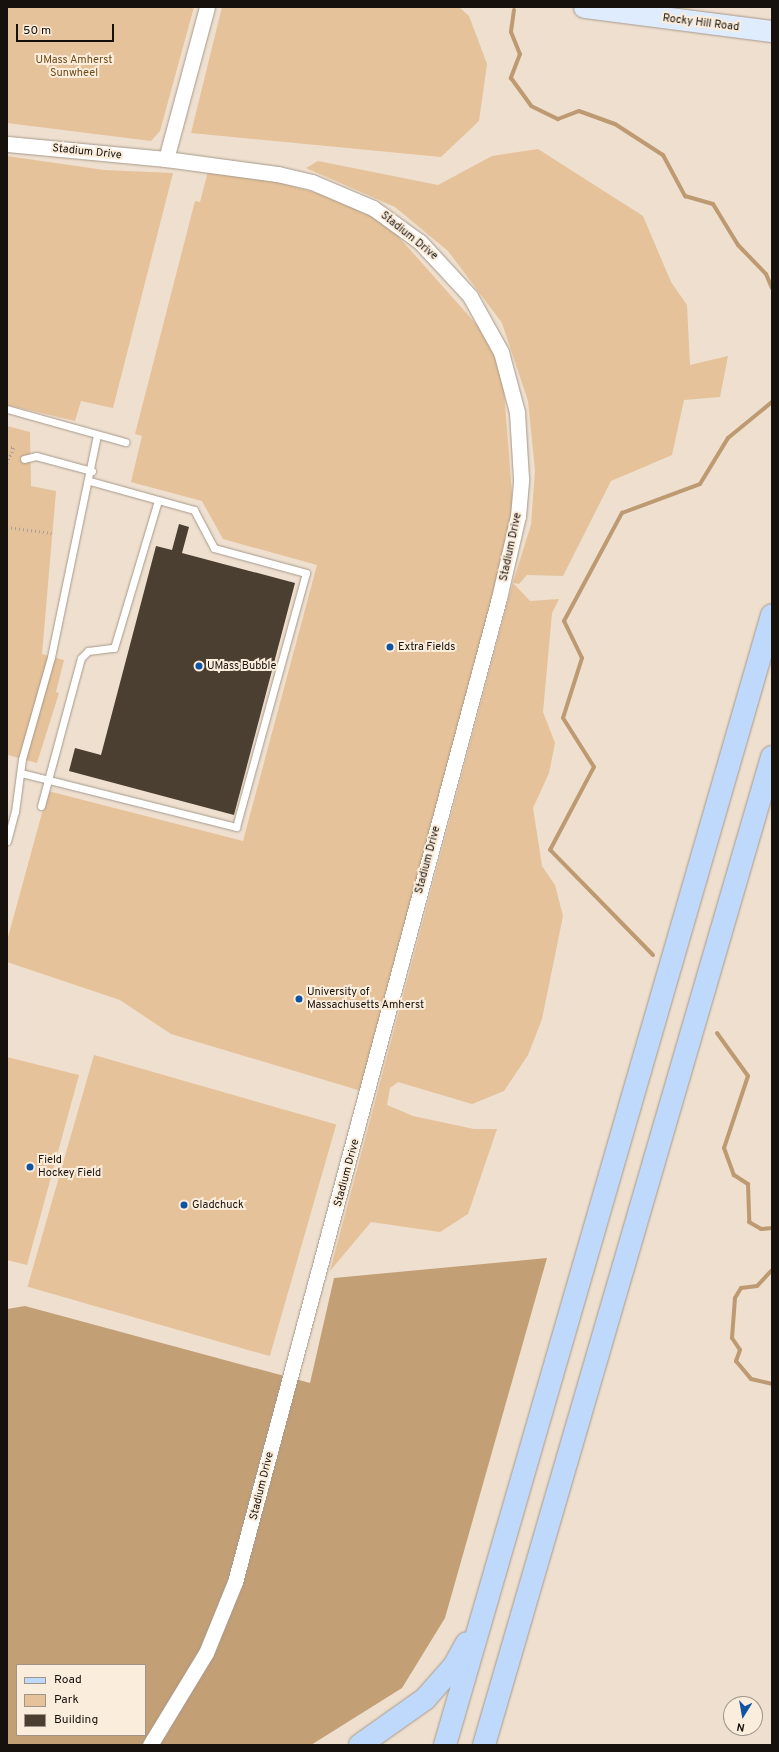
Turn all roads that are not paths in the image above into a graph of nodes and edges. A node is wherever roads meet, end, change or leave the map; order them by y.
1 (207, 7) edge
2 (584, 7) edge
3 (772, 31) edge
4 (7, 144) edge
5 (166, 159) junction
6 (7, 409) edge
7 (97, 435) junction
8 (125, 442) dead end
9 (24, 459) dead end
10 (92, 472) junction
11 (90, 481) junction
12 (158, 500) junction
13 (772, 615) edge
14 (772, 757) edge
15 (21, 773) junction
16 (47, 779) junction
17 (41, 806) dead end
18 (7, 841) edge
19 (483, 1615) junction
20 (150, 1745) edge
21 (360, 1745) edge
22 (445, 1745) edge
23 (484, 1745) edge

1 - 5 street
2 - 3 main road, Rocky Hill Road
4 - 5 street, Stadium Drive
5 - 20 street, Stadium Drive
6 - 7 lane
7 - 8 lane
7 - 10 lane
9 - 10 lane
10 - 11 lane
11 - 12 lane
11 - 15 lane
12 - 16 lane
12 - 16 lane
13 - 19 main road
14 - 23 main road
15 - 16 lane
15 - 18 lane
16 - 17 lane
19 - 21 main road
19 - 22 main road

